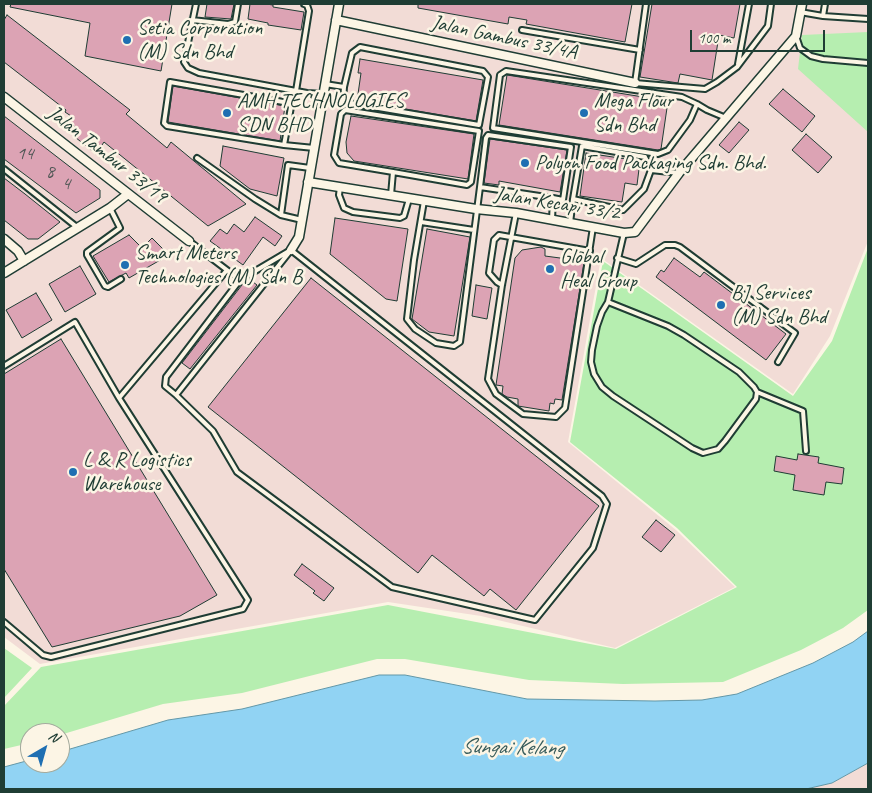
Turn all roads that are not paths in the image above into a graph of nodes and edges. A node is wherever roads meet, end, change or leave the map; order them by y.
1 (196, 4) edge
2 (238, 4) edge
3 (304, 4) edge
4 (339, 4) edge
5 (646, 4) edge
6 (749, 4) edge
7 (772, 4) edge
8 (826, 4) edge
9 (801, 8) edge
10 (823, 16) junction
11 (868, 19) edge
12 (192, 20) junction
13 (336, 20) junction
14 (522, 30) dead end
15 (796, 36) junction
16 (640, 50) junction
17 (868, 62) edge
18 (737, 66) junction
19 (635, 83) junction
20 (325, 84) junction
21 (344, 87) junction
22 (296, 91) junction
23 (324, 94) junction
24 (4, 97) edge
25 (697, 104) junction
26 (726, 118) junction
27 (284, 145) junction
28 (314, 148) junction
29 (197, 158) dead end
30 (311, 168) junction
31 (4, 169) edge
32 (651, 170) junction
33 (393, 172) junction
34 (679, 172) junction
35 (308, 182) junction
36 (340, 187) junction
37 (480, 187) junction
38 (128, 194) junction
39 (391, 195) junction
40 (553, 198) junction
41 (409, 199) junction
42 (573, 199) junction
43 (424, 201) junction
44 (110, 208) junction
45 (476, 209) junction
46 (516, 213) junction
47 (281, 215) junction
48 (302, 220) junction
49 (552, 220) junction
50 (420, 222) junction
51 (570, 223) junction
52 (593, 227) junction
53 (78, 228) junction
54 (474, 230) junction
55 (624, 233) junction
56 (511, 237) junction
57 (4, 239) edge
58 (189, 241) joint
59 (291, 250) junction
60 (590, 251) junction
61 (617, 258) junction
62 (24, 261) junction
63 (227, 270) junction
64 (4, 273) edge
65 (121, 279) dead end
66 (240, 280) junction
67 (502, 285) junction
68 (608, 302) junction
69 (778, 362) dead end
70 (4, 366) edge
71 (758, 392) junction
72 (176, 395) junction
73 (120, 398) junction
74 (806, 451) dead end
75 (4, 622) edge

1 - 12 lane
2 - 12 lane
3 - 22 lane
4 - 13 street
5 - 16 lane
6 - 18 lane
7 - 18 lane
8 - 10 lane
9 - 10 lane
9 - 15 street
10 - 11 lane
12 - 22 lane
13 - 19 street, Jalan Gambus 33/4A
13 - 20 street
14 - 16 lane
15 - 17 lane
15 - 26 street, Jalan Kecapi 33/2
16 - 19 lane
18 - 19 lane
20 - 21 lane
20 - 23 street
21 - 21 lane
22 - 23 lane
23 - 28 street
24 - 38 street, Jalan Tambur 33/19
25 - 25 lane
25 - 26 lane
26 - 34 street, Jalan Kecapi 33/2
27 - 27 lane
27 - 28 lane
28 - 30 street
29 - 47 lane
30 - 35 street
30 - 47 lane
31 - 53 lane
32 - 34 lane
32 - 42 lane
32 - 42 lane
33 - 33 lane
33 - 39 lane
34 - 55 street, Jalan Kecapi 33/2
35 - 36 street, Jalan Kecapi 33/2
35 - 48 street
36 - 39 street, Jalan Kecapi 33/2
36 - 41 lane
37 - 40 lane
37 - 40 lane
37 - 45 lane
38 - 44 street
38 - 58 street, Jalan Tambur 33/19
39 - 41 street, Jalan Kecapi 33/2
40 - 49 lane
41 - 43 street, Jalan Kecapi 33/2
42 - 51 lane
43 - 45 street, Jalan Kecapi 33/2
43 - 50 lane
44 - 53 street
44 - 65 lane
45 - 46 street, Jalan Kecapi 33/2
45 - 54 lane
46 - 49 street, Jalan Kecapi 33/2
46 - 56 lane
47 - 48 lane
48 - 59 street
49 - 51 street, Jalan Kecapi 33/2
50 - 54 lane
50 - 54 lane
51 - 52 street, Jalan Kecapi 33/2
52 - 55 street, Jalan Kecapi 33/2
52 - 60 lane
53 - 62 street
55 - 61 lane
56 - 60 lane
56 - 67 lane
56 - 67 lane
57 - 62 street
58 - 63 lane
59 - 66 lane
59 - 72 lane
59 - 72 lane
60 - 67 lane
61 - 68 lane
61 - 69 lane
62 - 64 street
63 - 66 lane
63 - 73 lane
66 - 72 lane
68 - 71 lane
68 - 71 lane
70 - 73 lane
71 - 74 lane
73 - 75 lane

